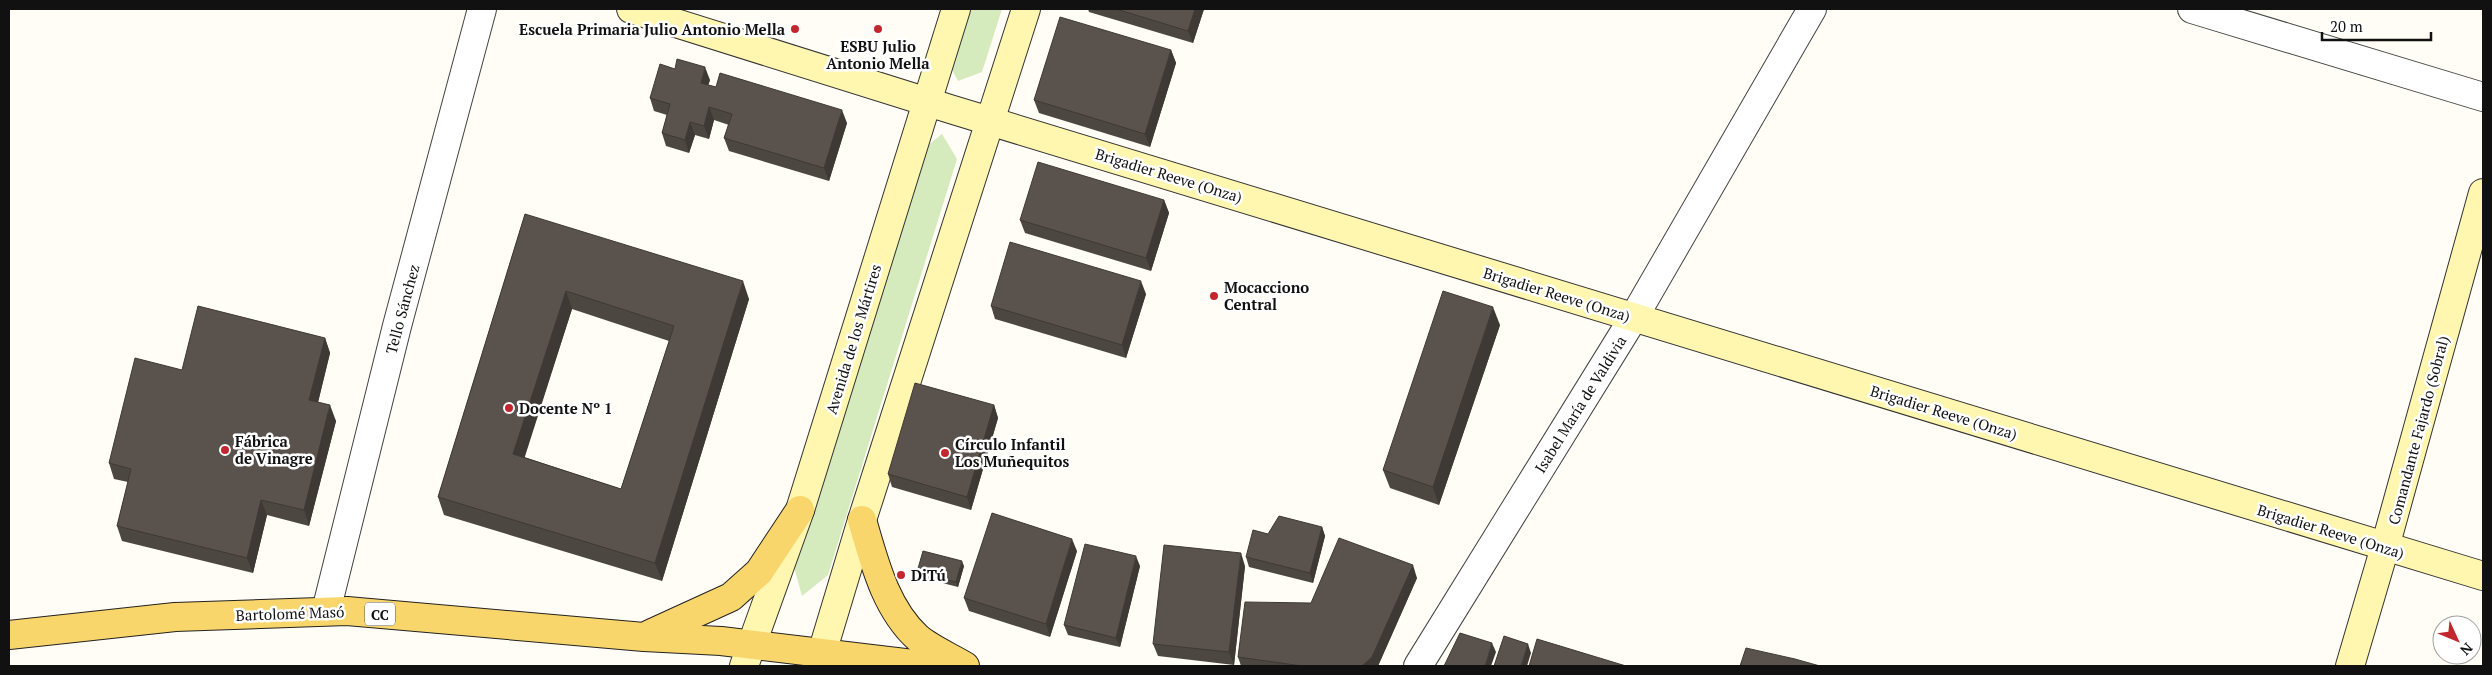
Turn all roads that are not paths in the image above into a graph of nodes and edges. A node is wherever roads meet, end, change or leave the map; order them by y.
1 (482, 9) edge
2 (631, 9) edge
3 (956, 9) edge
4 (1026, 9) edge
5 (1812, 9) edge
6 (2192, 9) edge
7 (2483, 97) edge
8 (927, 102) junction
9 (990, 121) junction
10 (2483, 193) edge
11 (1634, 317) junction
12 (800, 510) junction
13 (862, 520) junction
14 (2385, 547) junction
15 (2483, 576) edge
16 (326, 610) junction
17 (9, 635) edge
18 (644, 636) junction
19 (747, 655) edge
20 (820, 660) edge
21 (930, 666) edge
22 (965, 666) edge
23 (1418, 666) edge
24 (2350, 666) edge

1 - 16 street, Tello Sánchez
2 - 8 street, Brigadier Reeve (Onza)
3 - 8 street, Avenida de los Mártires
4 - 9 street
5 - 11 street, Isabel María de Valdivia
6 - 7 street
8 - 9 street, Brigadier Reeve (Onza)
8 - 12 street, Avenida de los Mártires
9 - 11 street, Brigadier Reeve (Onza)
9 - 13 street
10 - 14 street, Comandante Fajardo (Sobral)
11 - 14 street, Brigadier Reeve (Onza)
11 - 23 street, Isabel María de Valdivia
12 - 18 main road
12 - 19 street, Avenida de los Mártires
13 - 20 street
13 - 22 main road
14 - 15 street, Brigadier Reeve (Onza)
14 - 24 street, Comandante Fajardo (Sobral)
16 - 17 main road, Bartolomé Masó / CC
16 - 18 main road, Bartolomé Masó / CC
18 - 19 main road, Bartolomé Masó / CC
19 - 20 main road, CC
20 - 21 main road, CC

